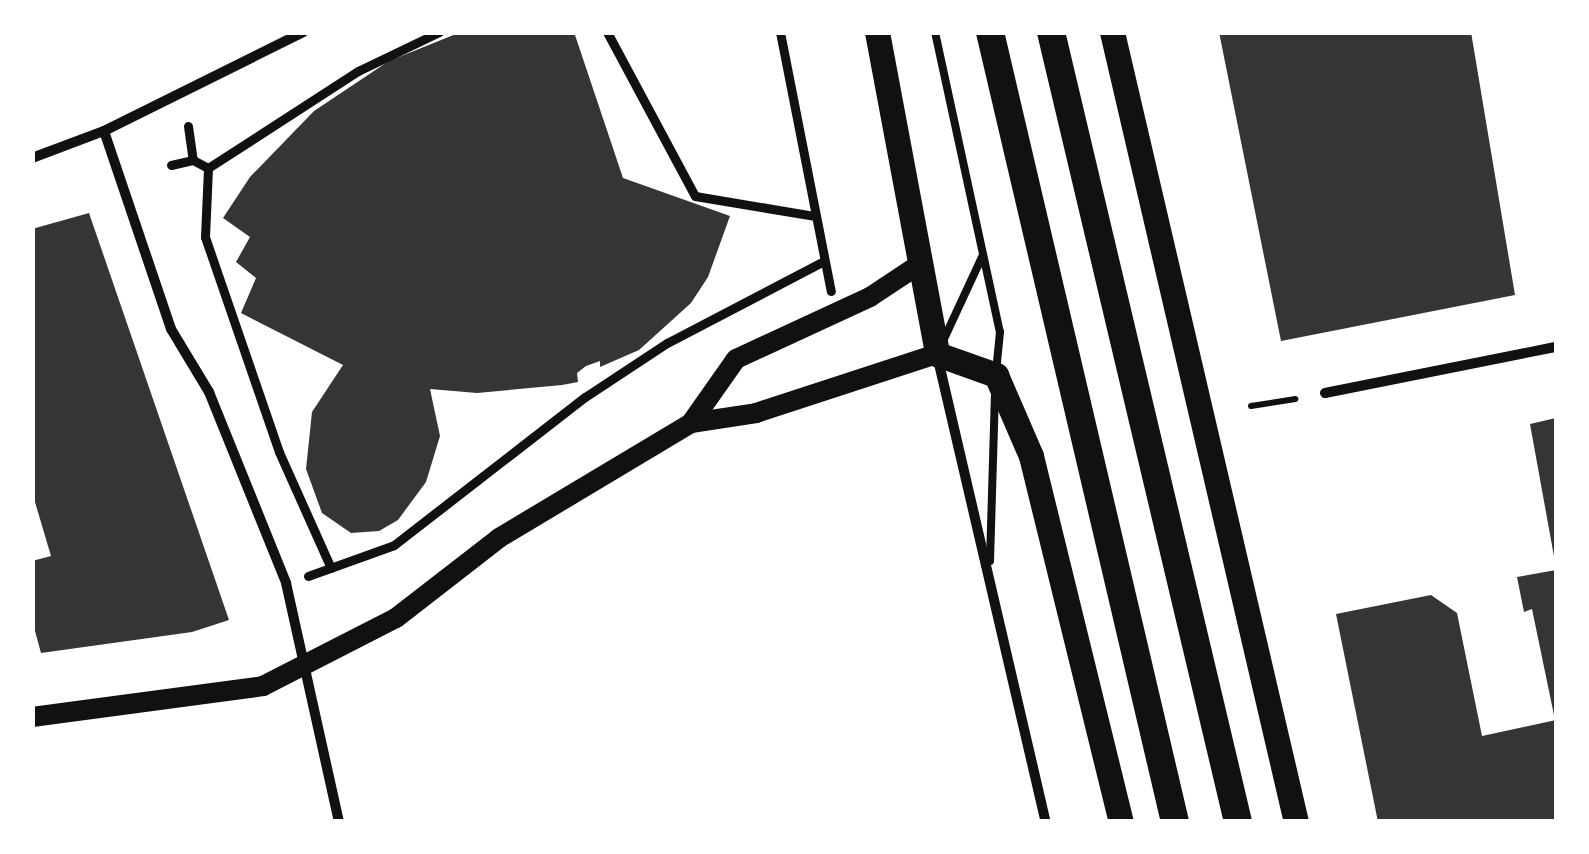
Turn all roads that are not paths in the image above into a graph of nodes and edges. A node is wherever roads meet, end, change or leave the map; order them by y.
1 (303, 32) edge
2 (439, 32) edge
3 (607, 32) edge
4 (780, 32) edge
5 (877, 32) edge
6 (935, 32) edge
7 (990, 32) edge
8 (1051, 32) edge
9 (1112, 32) edge
10 (188, 126) dead end
11 (104, 131) junction
12 (32, 158) edge
13 (193, 160) junction
14 (170, 165) dead end
15 (208, 168) junction
16 (815, 216) junction
17 (984, 255) junction
18 (824, 260) junction
19 (920, 264) junction
20 (831, 291) dead end
21 (1556, 348) edge
22 (937, 354) junction
23 (996, 375) junction
24 (1326, 393) road end
25 (691, 423) junction
26 (990, 561) junction
27 (331, 568) junction
28 (308, 576) dead end
29 (306, 668) junction
30 (32, 717) edge
31 (339, 822) edge
32 (1046, 822) edge
33 (1121, 822) edge
34 (1175, 822) edge
35 (1238, 822) edge
36 (1296, 822) edge

1 - 11 street
2 - 15 street
3 - 16 street
4 - 16 street
5 - 19 main road
6 - 17 lane
7 - 34 highway
8 - 35 highway
9 - 36 main road
10 - 13 street
11 - 12 street
11 - 29 street
13 - 14 street
13 - 15 street
15 - 27 street
16 - 18 street
17 - 22 lane
17 - 23 lane
18 - 20 street
18 - 27 street
19 - 22 main road
19 - 25 main road
21 - 24 street
22 - 23 main road
22 - 25 main road
22 - 26 street
23 - 26 lane
23 - 33 main road
25 - 29 main road
26 - 32 street
27 - 28 street
29 - 30 main road
29 - 31 street

